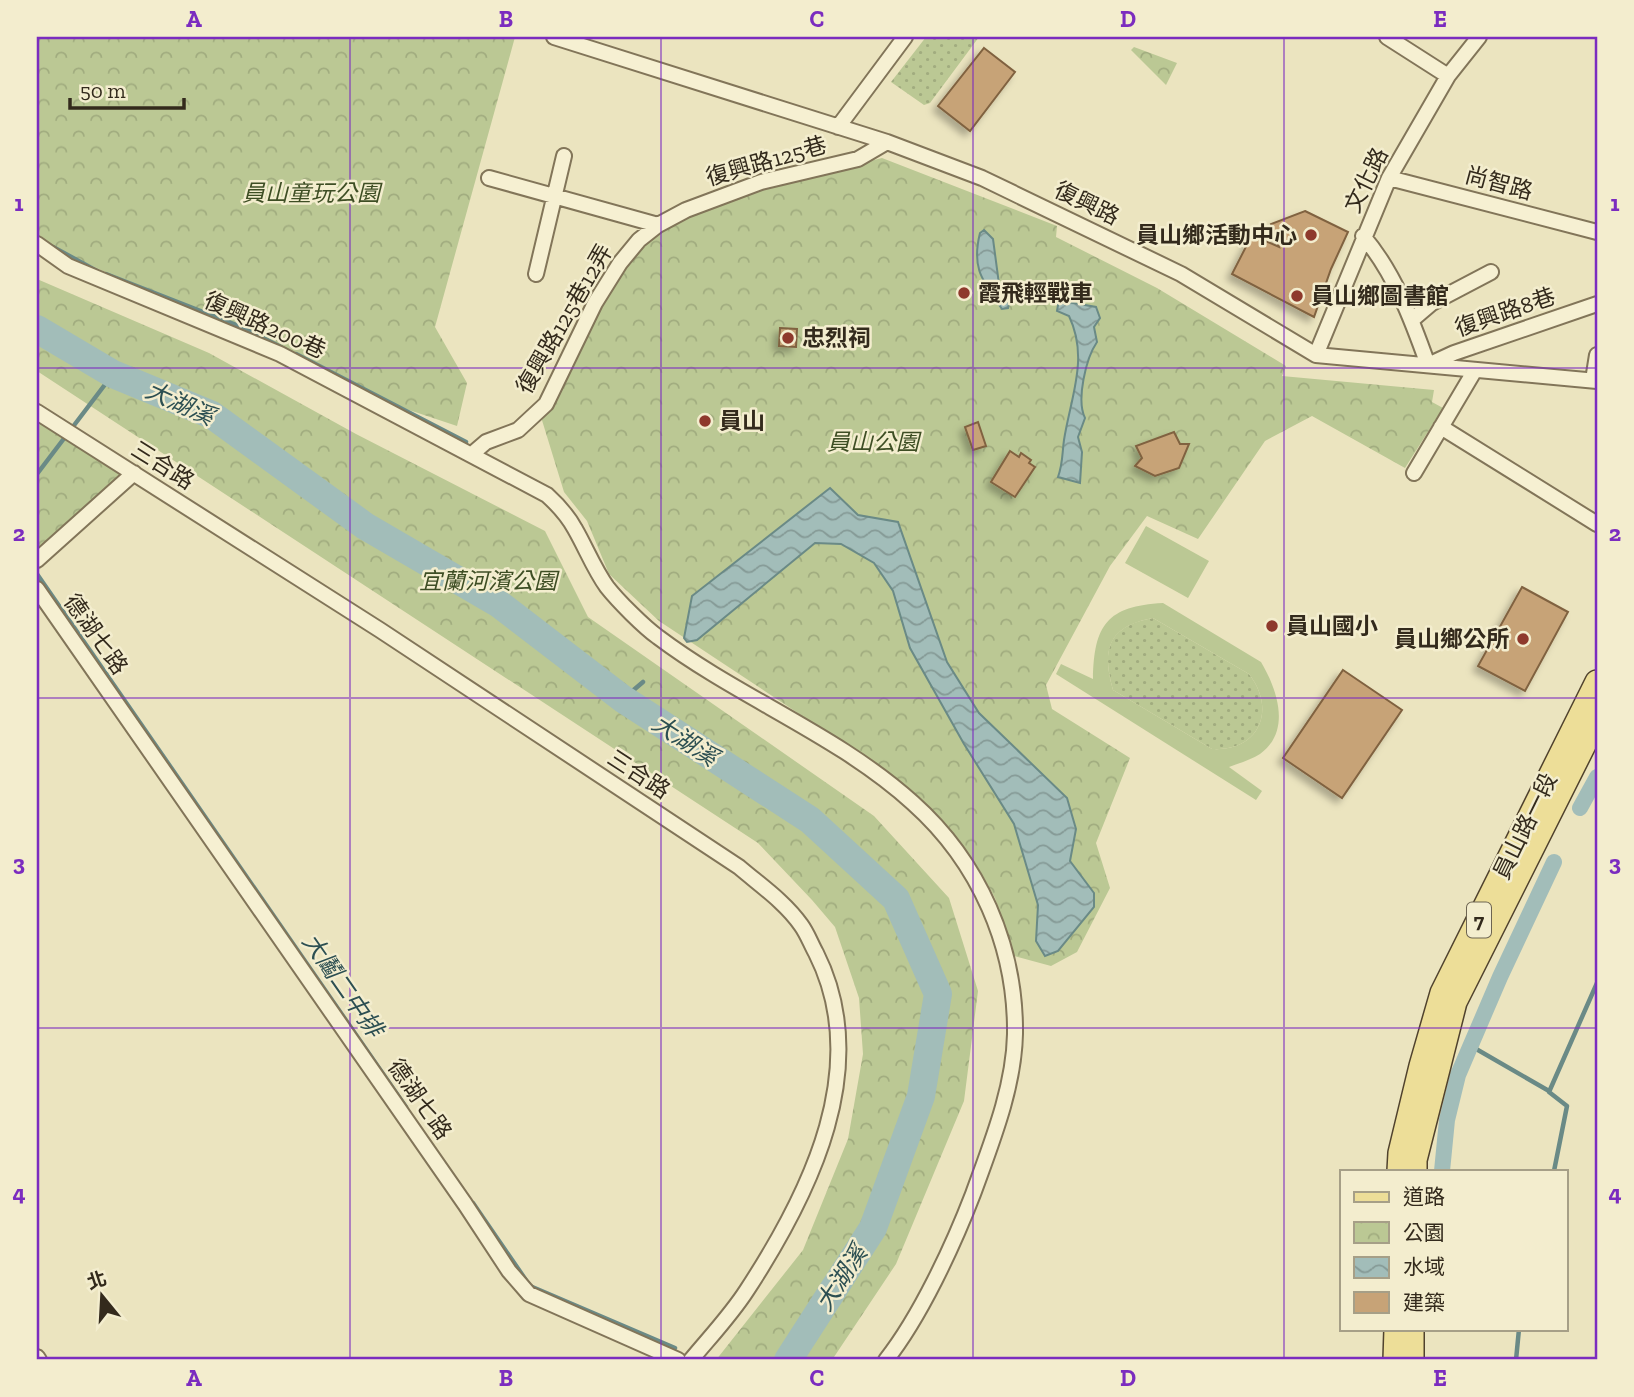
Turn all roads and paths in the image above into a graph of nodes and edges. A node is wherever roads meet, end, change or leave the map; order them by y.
1 (554, 37) edge
2 (905, 37) edge
3 (1387, 37) edge
4 (1479, 37) edge
5 (1448, 76) junction
6 (838, 127) junction
7 (887, 142) junction
8 (564, 156) dead end
9 (489, 178) dead end
10 (1389, 178) junction
11 (554, 197) junction
12 (658, 225) junction
13 (1597, 233) edge
14 (1363, 236) junction
15 (37, 244) edge
16 (1491, 272) dead end
17 (536, 274) dead end
18 (1597, 304) edge
19 (1412, 320) junction
20 (1316, 355) junction
21 (1597, 355) edge
22 (1428, 365) junction
23 (1475, 370) junction
24 (1595, 381) edge
25 (37, 412) edge
26 (1441, 428) junction
27 (472, 454) junction
28 (134, 473) junction
29 (1414, 473) dead end
30 (1597, 524) edge
31 (37, 560) edge
32 (37, 589) edge
33 (1597, 682) edge
34 (1597, 719) edge
35 (1399, 1170) edge
36 (1415, 1170) edge
37 (1396, 1330) edge
38 (1412, 1330) edge
39 (678, 1360) edge
40 (691, 1360) edge
41 (886, 1360) edge
42 (1395, 1360) edge
43 (1412, 1360) edge

1 - 6 street, 復興路
2 - 6 street
3 - 5 street
4 - 5 street, 文化路
5 - 10 street, 文化路
6 - 7 street, 復興路
7 - 12 street, 復興路125巷
7 - 20 street, 復興路
8 - 11 street
9 - 11 street
10 - 13 street, 尚智路
10 - 14 street, 文化路
11 - 12 street
11 - 17 street
12 - 27 street, 復興路125巷12弄
14 - 19 street
14 - 20 street, 文化路
15 - 27 street, 復興路200巷
16 - 19 street
18 - 22 street, 復興路8巷
19 - 22 street
20 - 22 street, 復興路
21 - 24 street
22 - 23 street, 復興路
23 - 24 street, 復興路
23 - 26 street
25 - 28 street, 三合路
26 - 29 street
26 - 30 street
27 - 41 street, 復興路200巷
28 - 31 street
28 - 40 street, 三合路
32 - 39 street, 德湖七路
33 - 35 main road, 員山路一段 / 7
34 - 36 main road, 員山路一段 / 7
37 - 42 main road
38 - 43 main road

